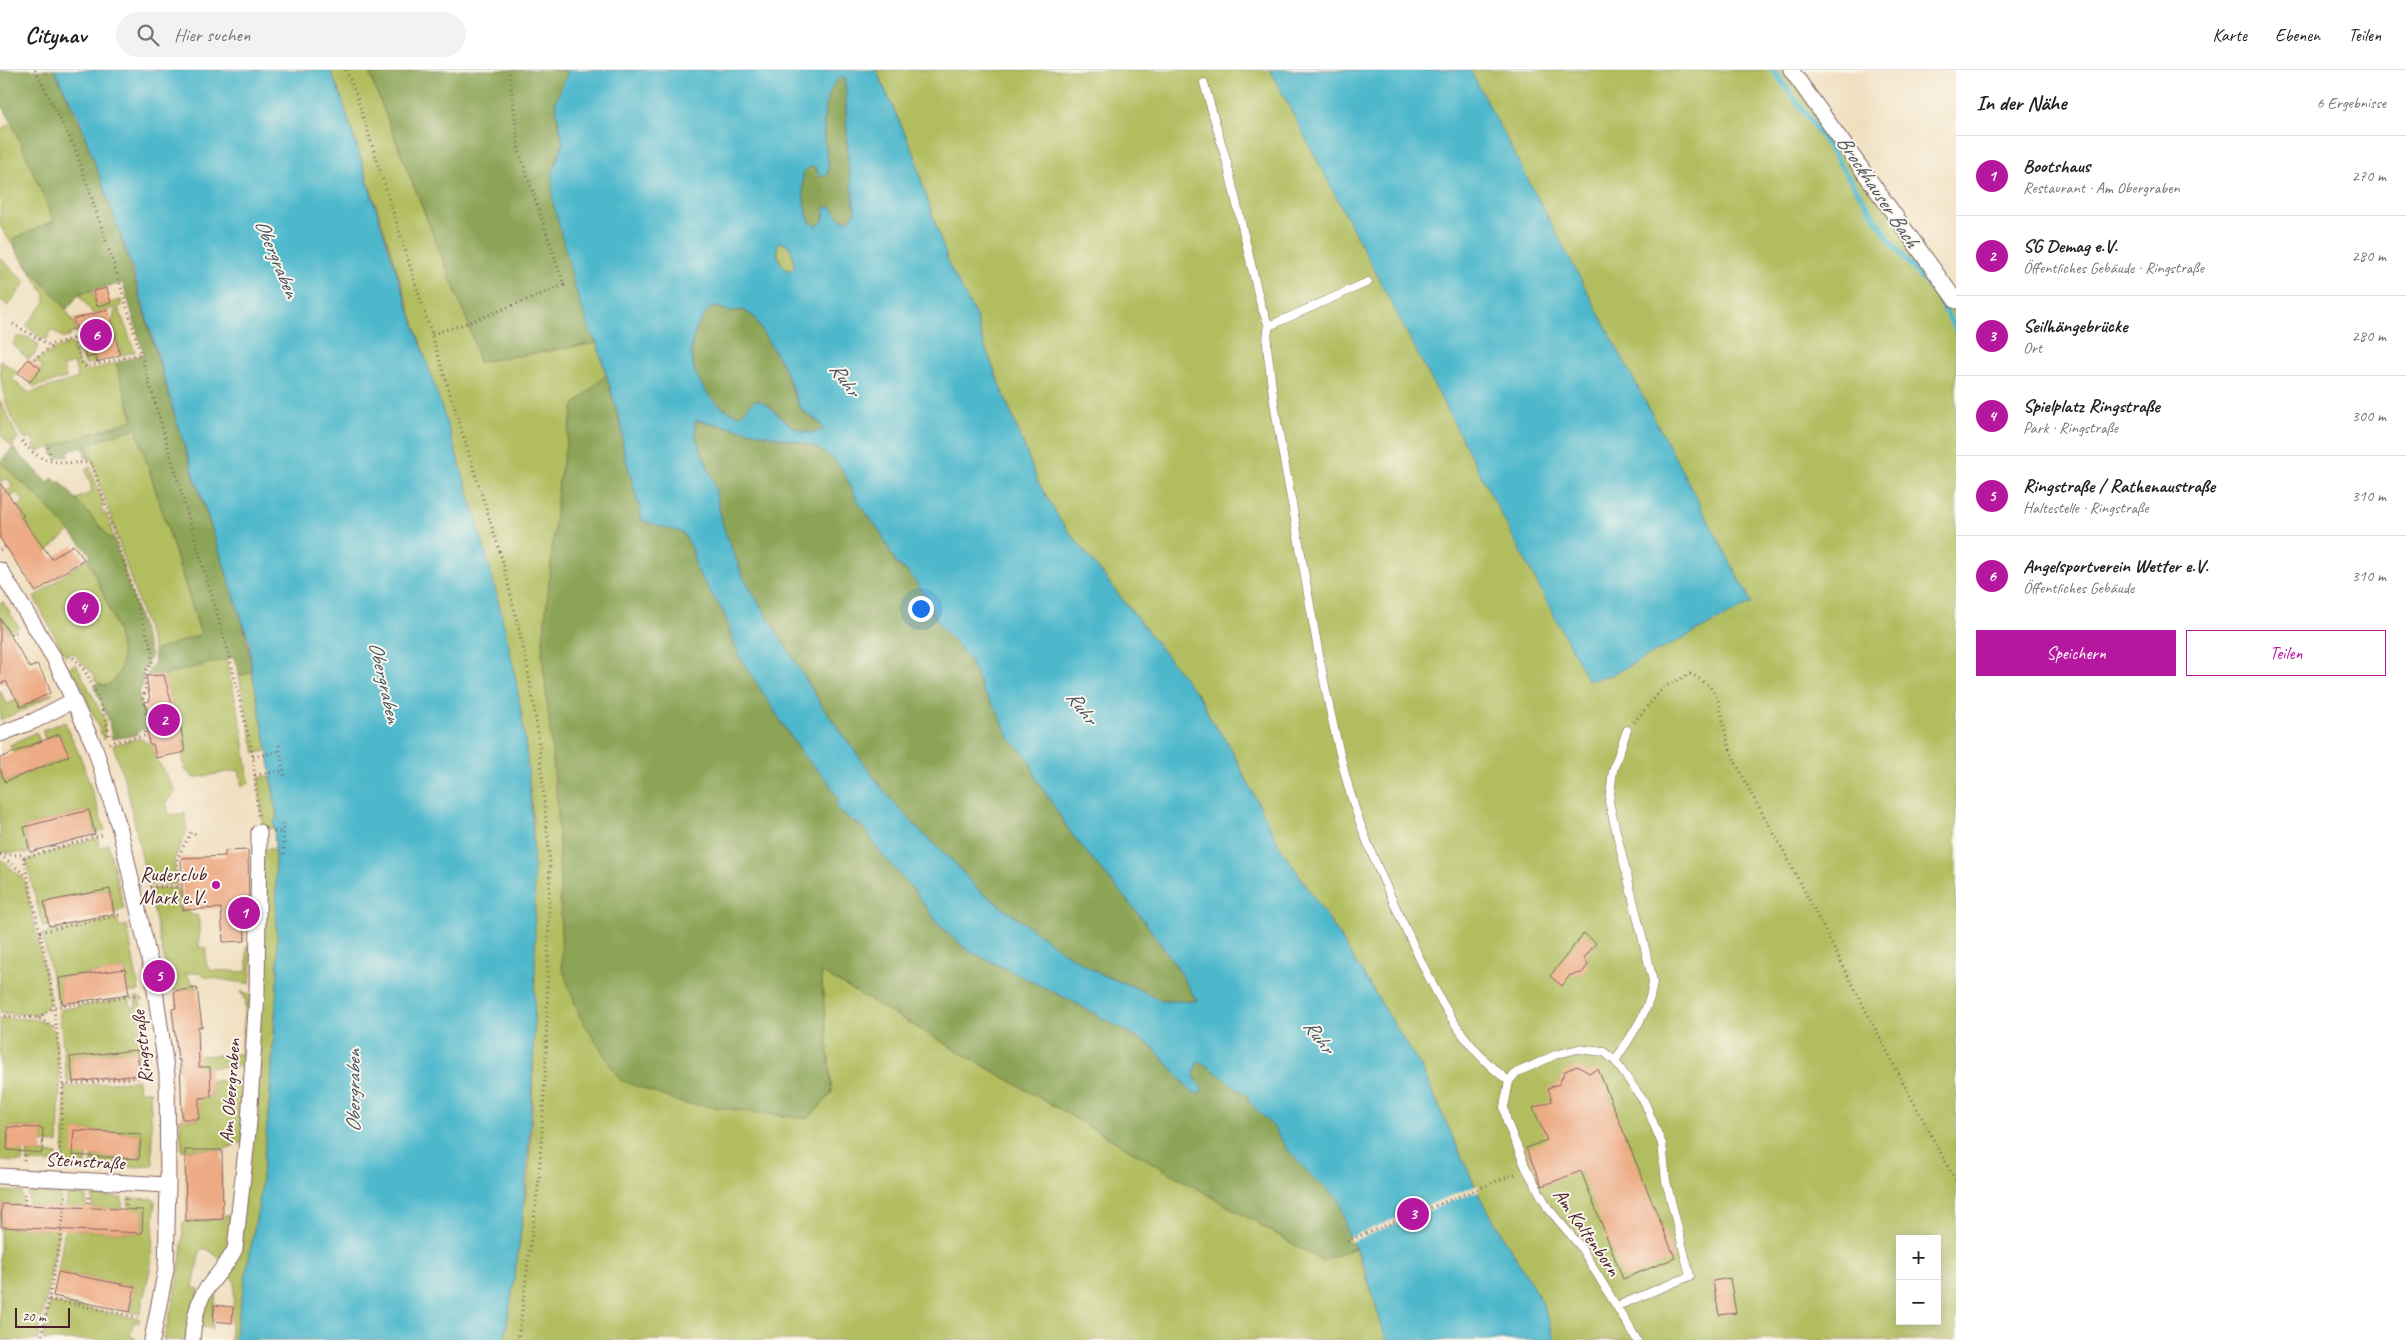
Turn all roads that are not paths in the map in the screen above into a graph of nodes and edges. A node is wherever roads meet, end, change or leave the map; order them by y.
1 (1792, 70) edge
2 (1204, 83) dead end
3 (1368, 282) dead end
4 (1956, 301) edge
5 (1269, 326) junction
6 (0, 570) edge
7 (72, 701) junction
8 (1627, 730) road end
9 (0, 734) edge
10 (259, 832) road end
11 (1615, 1061) junction
12 (1509, 1082) junction
13 (0, 1176) edge
14 (168, 1185) junction
15 (1617, 1306) junction
16 (152, 1340) edge
17 (192, 1340) edge
18 (1637, 1340) edge

1 - 4 street
2 - 5 lane
3 - 5 lane
5 - 12 lane
6 - 7 street, Ringstraße
7 - 9 street
7 - 14 street, Ringstraße
8 - 11 lane
10 - 17 street, Am Obergraben
11 - 12 lane
11 - 15 lane
12 - 15 lane, Am Kaltenborn
13 - 14 street, Steinstraße
14 - 16 street, Ringstraße
15 - 18 lane, Am Kaltenborn

